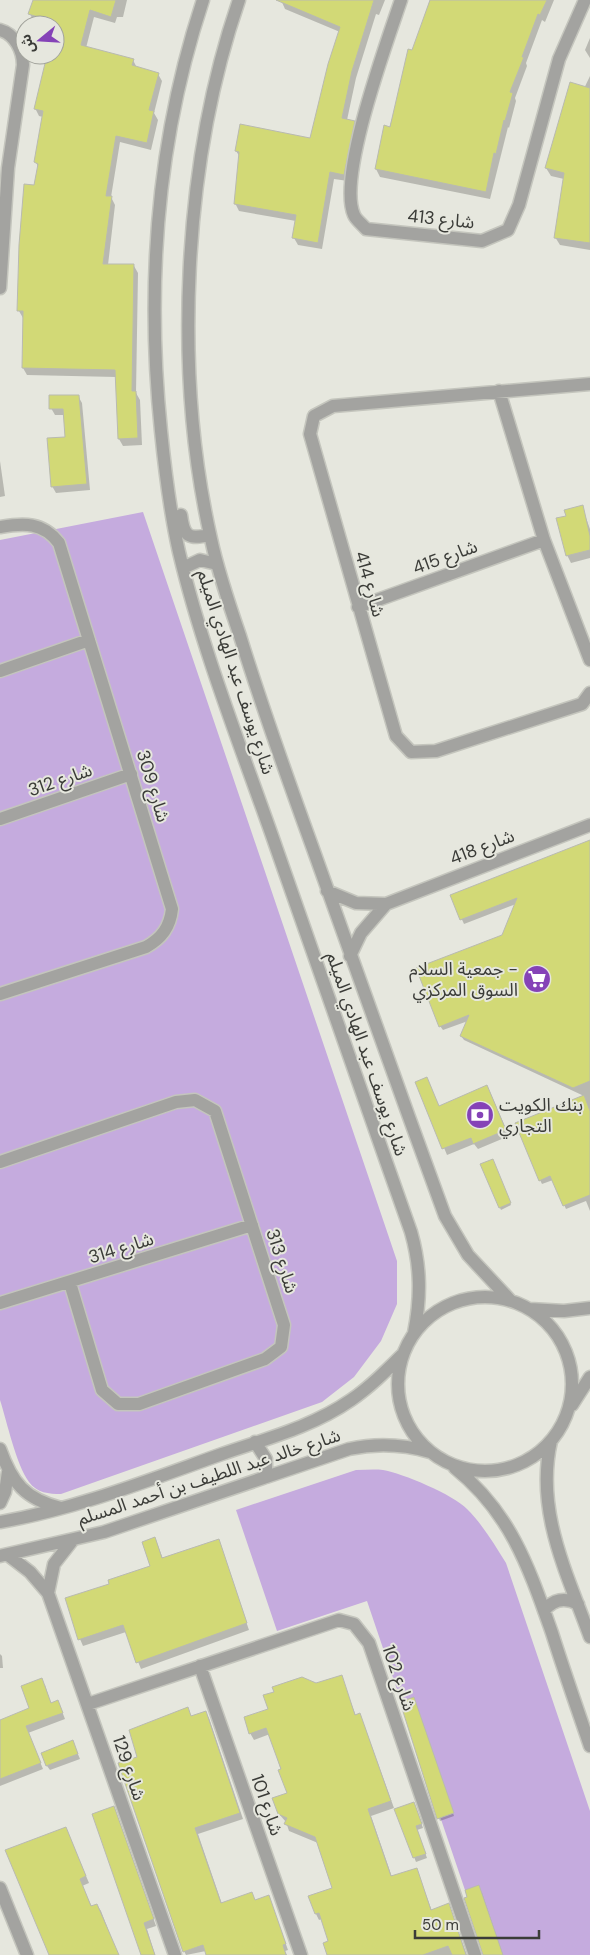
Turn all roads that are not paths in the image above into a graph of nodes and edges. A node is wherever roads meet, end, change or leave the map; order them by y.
1 (202, 0) edge
2 (239, 0) edge
3 (401, 0) edge
4 (585, 0) edge
5 (0, 30) edge
6 (0, 288) edge
7 (155, 372) junction
8 (590, 384) edge
9 (499, 391) junction
10 (0, 527) edge
11 (210, 536) junction
12 (544, 540) junction
13 (217, 564) junction
14 (183, 568) junction
15 (358, 607) junction
16 (89, 640) junction
17 (590, 660) edge
18 (0, 671) edge
19 (590, 693) edge
20 (131, 774) junction
21 (0, 819) edge
22 (590, 825) edge
23 (327, 891) junction
24 (386, 904) junction
25 (350, 956) junction
26 (0, 994) edge
27 (0, 1162) edge
28 (252, 1225) junction
29 (70, 1283) junction
30 (510, 1300) junction
31 (0, 1303) edge
32 (590, 1308) edge
33 (530, 1309) junction
34 (414, 1333) junction
35 (404, 1353) junction
36 (590, 1377) edge
37 (568, 1412) junction
38 (551, 1441) junction
39 (255, 1442) junction
40 (0, 1449) edge
41 (430, 1452) junction
42 (449, 1463) junction
43 (8, 1472) junction
44 (266, 1477) junction
45 (0, 1504) edge
46 (61, 1508) junction
47 (0, 1522) edge
48 (72, 1541) junction
49 (4, 1556) edge
50 (48, 1593) junction
51 (578, 1604) junction
52 (544, 1611) junction
53 (590, 1637) edge
54 (200, 1666) junction
55 (88, 1704) junction
56 (590, 1746) edge
57 (0, 1888) edge
58 (27, 1955) edge
59 (175, 1955) edge
60 (301, 1955) edge
61 (475, 1955) edge

1 - 7 street, شارع يوسف عبد الهادي الميلم
2 - 11 street, شارع يوسف عبد الهادي الميلم
3 - 4 street, شارع 413
5 - 6 street
7 - 11 street
7 - 14 street, شارع يوسف عبد الهادي الميلم
8 - 9 street, شارع 414
9 - 12 street
9 - 15 street, شارع 414
10 - 16 street, شارع 309
11 - 13 street, شارع يوسف عبد الهادي الميلم
12 - 15 street, شارع 415
12 - 17 street
13 - 14 street
13 - 23 street, شارع يوسف عبد الهادي الميلم
14 - 34 street, شارع يوسف عبد الهادي الميلم
15 - 19 street, شارع 414
16 - 18 street
16 - 20 street, شارع 309
20 - 21 street, شارع 312
20 - 26 street, شارع 309
22 - 24 street, شارع 418
23 - 24 street, شارع 418
23 - 25 street, شارع يوسف عبد الهادي الميلم
24 - 25 street, شارع 418
25 - 30 street, شارع يوسف عبد الهادي الميلم
27 - 28 street, شارع 313
28 - 29 street, شارع 314
28 - 29 street, شارع 313
29 - 31 street, شارع 314
30 - 33 street
30 - 34 street
32 - 33 street
33 - 37 street
34 - 35 street
35 - 39 street, شارع خالد عبد اللطيف بن أحمد المسلم
35 - 41 street
36 - 37 street
37 - 38 street
38 - 42 street
38 - 51 street
39 - 44 street
39 - 46 street, شارع خالد عبد اللطيف بن أحمد المسلم
40 - 43 street
41 - 42 street
41 - 44 street, شارع خالد عبد اللطيف بن أحمد المسلم
42 - 52 street
43 - 45 street
43 - 46 street
44 - 48 street, شارع خالد عبد اللطيف بن أحمد المسلم
46 - 47 street, شارع خالد عبد اللطيف بن أحمد المسلم
48 - 49 street, شارع خالد عبد اللطيف بن أحمد المسلم
48 - 50 street
49 - 50 street, شارع 129
50 - 55 street, شارع 129
51 - 52 street
51 - 53 street
52 - 56 street
54 - 55 street, شارع 102
54 - 60 street, شارع 101
54 - 61 street, شارع 102
55 - 59 street, شارع 129
57 - 58 street

